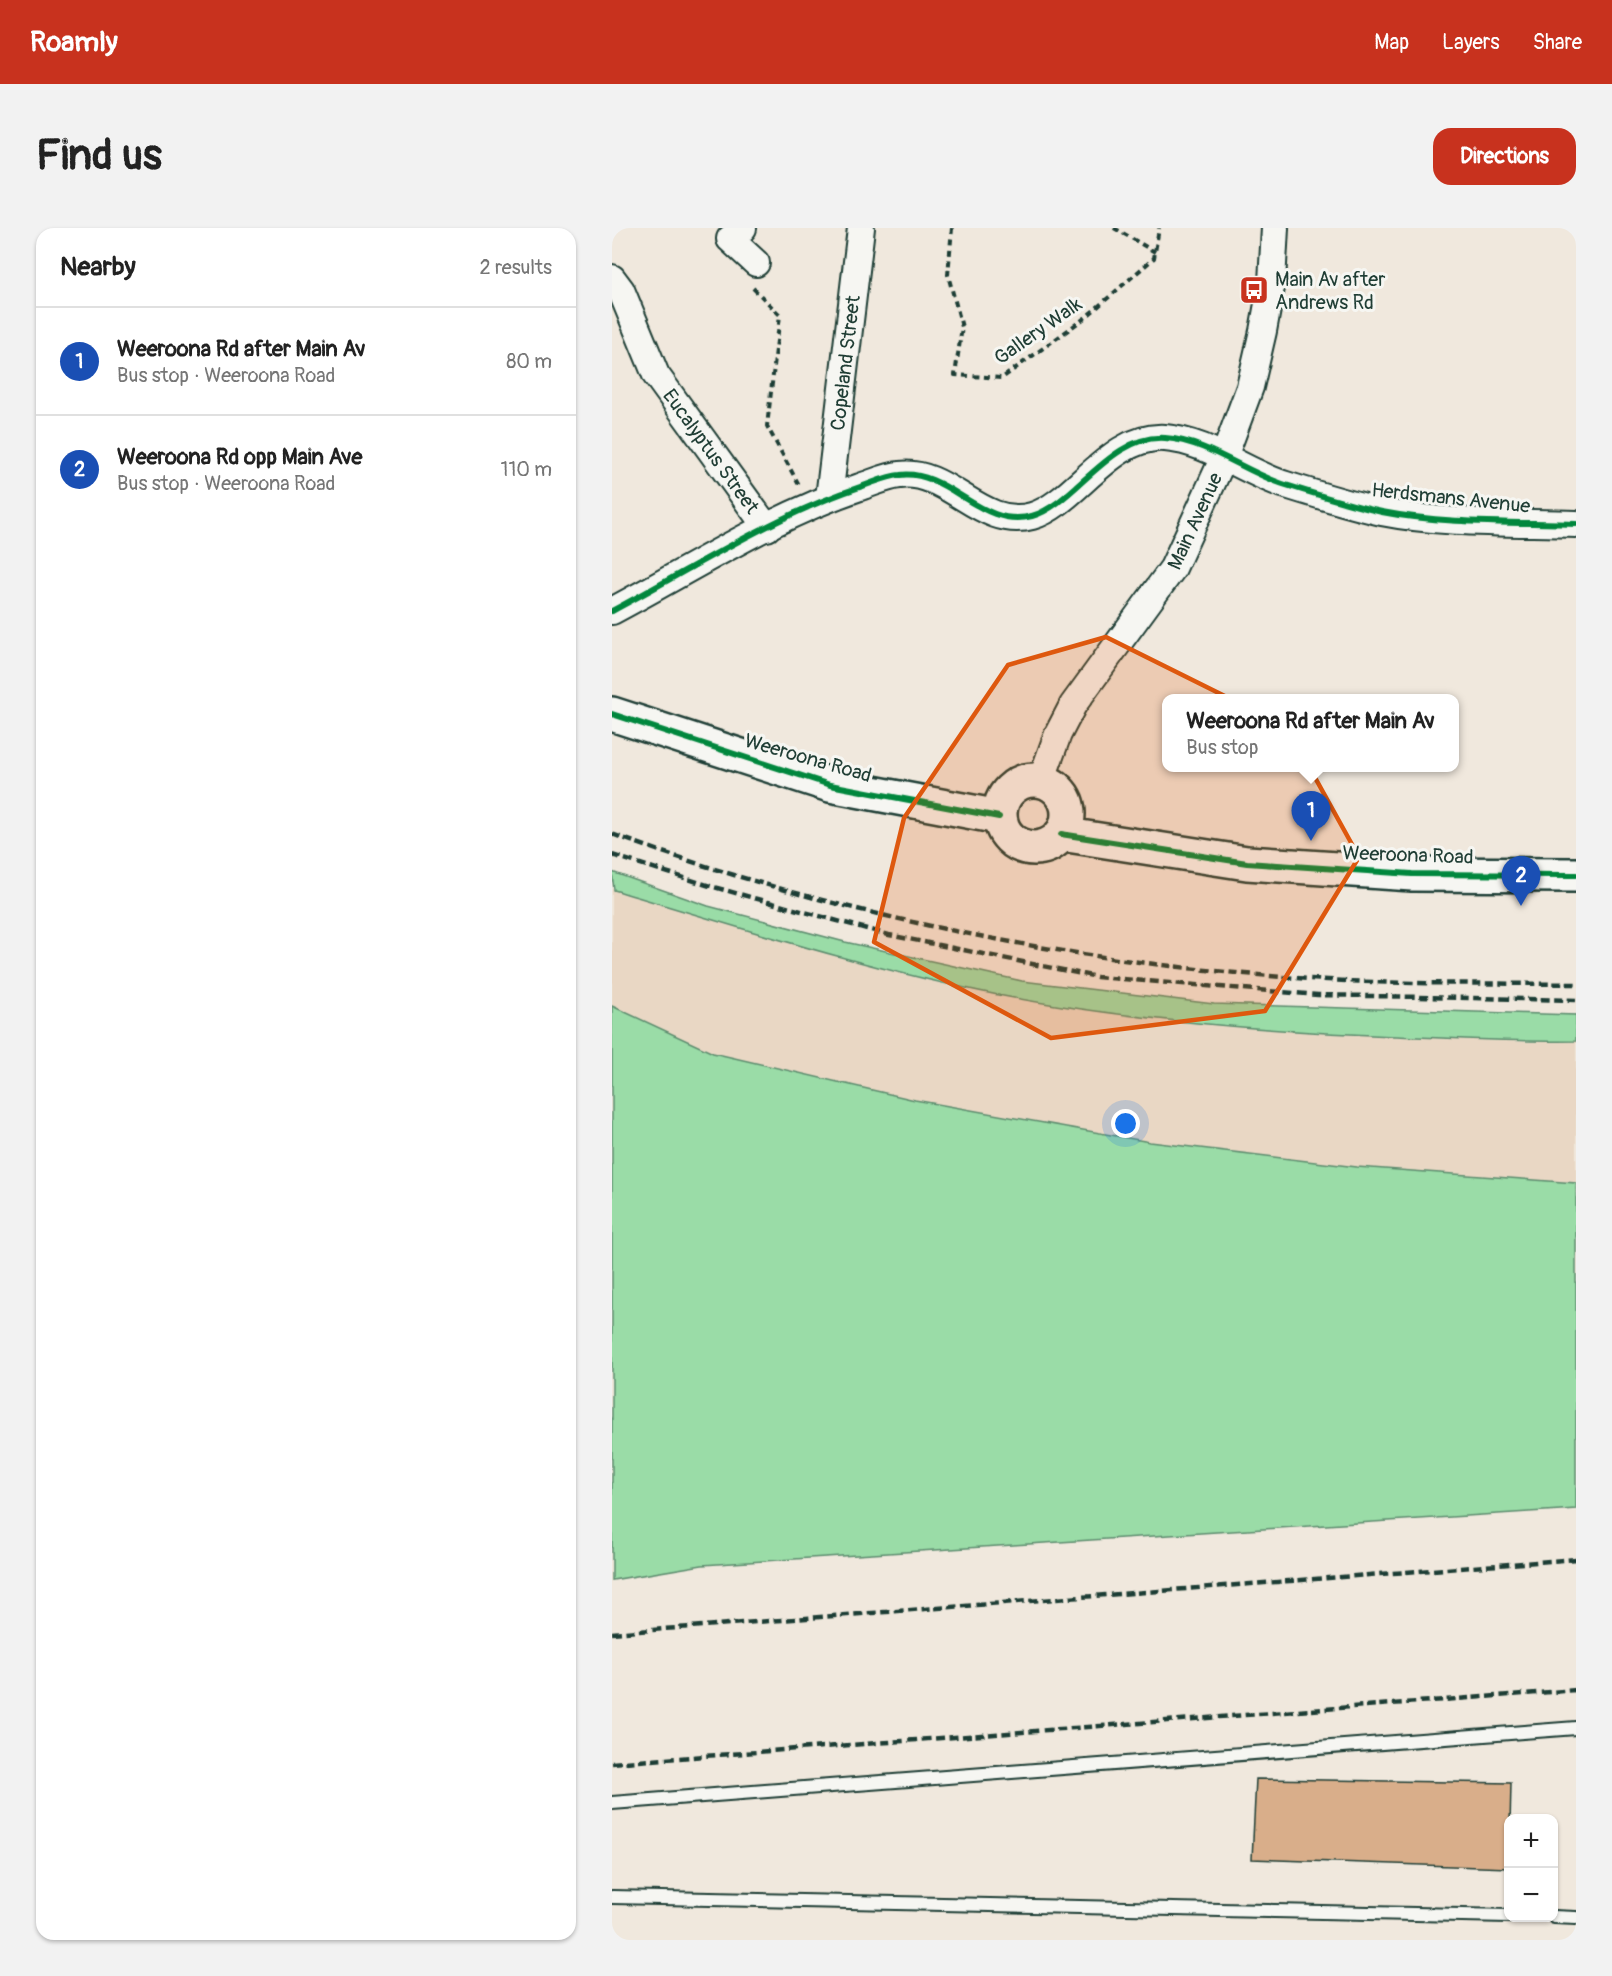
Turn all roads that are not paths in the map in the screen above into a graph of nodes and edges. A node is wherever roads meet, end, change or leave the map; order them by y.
1 (743, 228) edge
2 (861, 228) edge
3 (1275, 228) edge
4 (752, 273) road end
5 (612, 278) edge
6 (1224, 457) junction
7 (822, 500) junction
8 (1576, 524) edge
9 (767, 528) junction
10 (612, 611) edge
11 (612, 714) edge
12 (1041, 781) junction
13 (999, 818) junction
14 (1061, 834) junction
15 (1576, 875) edge
16 (1576, 1728) edge
17 (612, 1803) edge
18 (612, 1897) edge
19 (1504, 1916) edge
20 (1558, 1917) edge
21 (1576, 1918) edge

1 - 4 street
2 - 7 street, Copeland Street
3 - 6 street, Main Avenue
5 - 9 street, Eucalyptus Street
6 - 7 street, Herdsmans Avenue
6 - 8 street, Herdsmans Avenue
6 - 12 street, Main Avenue
7 - 9 street, Herdsmans Avenue
9 - 10 street, Eucalyptus Street
11 - 13 main road, Weeroona Road
12 - 13 main road
12 - 14 main road
13 - 14 main road
14 - 15 main road, Weeroona Road
16 - 17 lane
18 - 19 lane
20 - 21 lane

